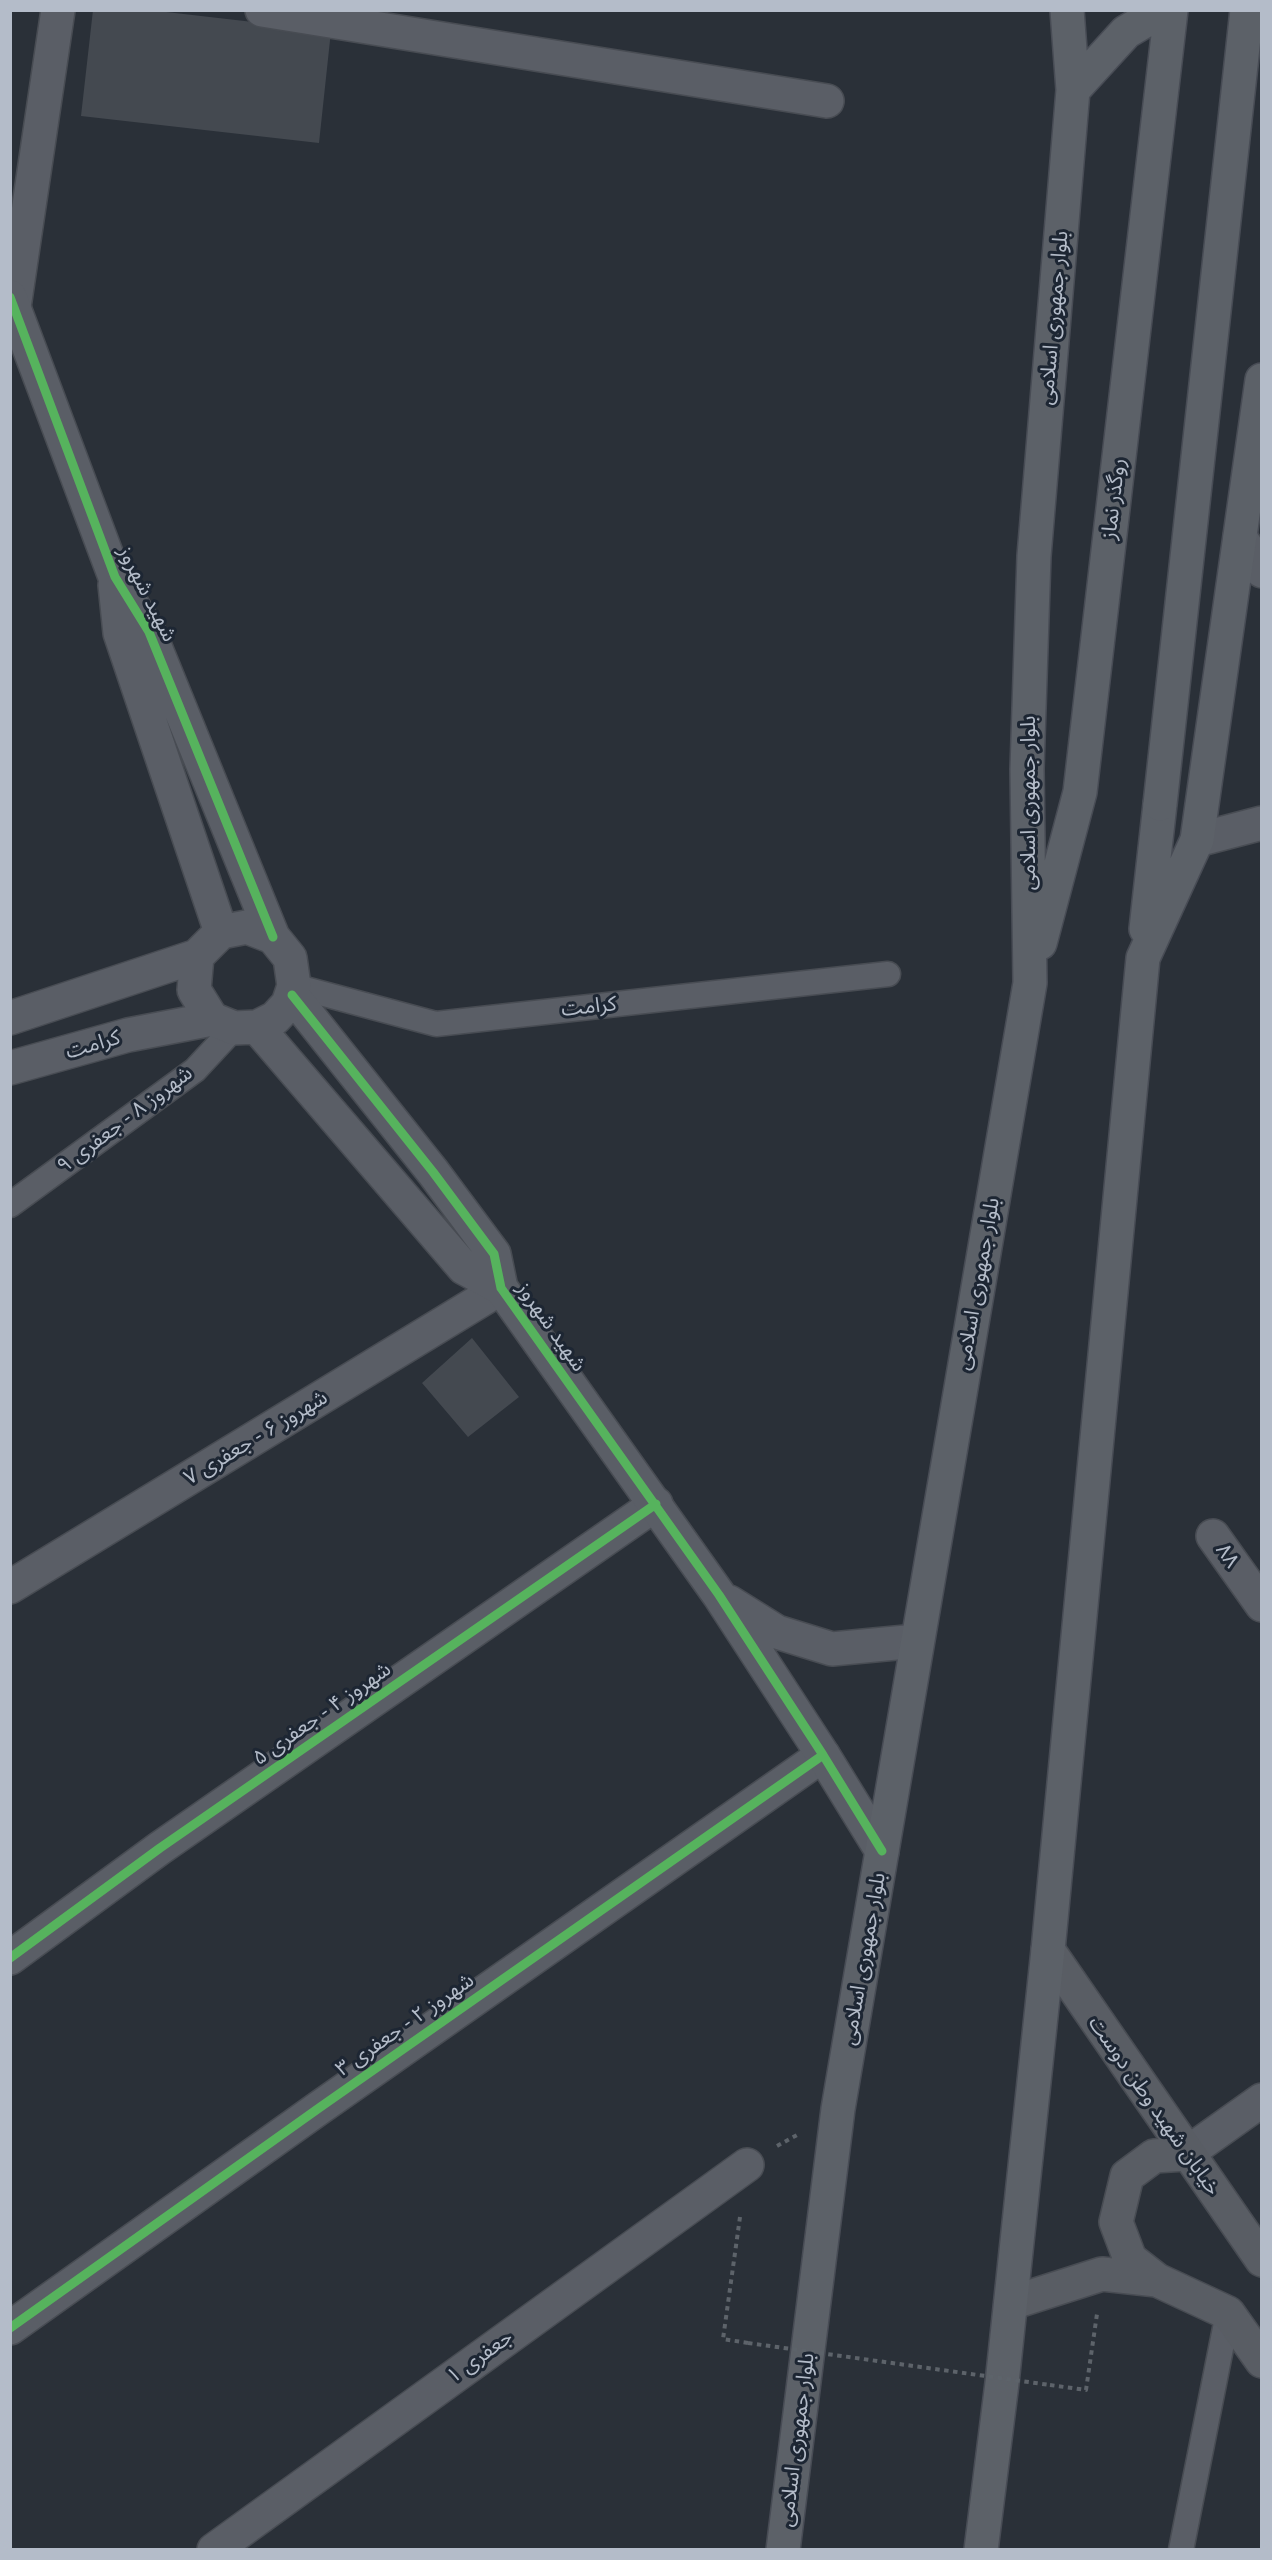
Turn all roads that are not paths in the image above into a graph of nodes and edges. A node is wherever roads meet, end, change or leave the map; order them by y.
1 (57, 10) edge
2 (262, 10) edge
3 (1067, 10) edge
4 (1163, 10) edge
5 (1171, 10) edge
6 (1236, 10) edge
7 (1247, 10) edge
8 (1262, 26) edge
9 (1073, 90) junction
10 (827, 101) dead end
11 (12, 302) edge
12 (1262, 380) edge
13 (1240, 537) junction
14 (1262, 571) edge
15 (115, 577) junction
16 (1262, 824) edge
17 (1197, 840) junction
18 (220, 932) junction
19 (273, 937) junction
20 (197, 956) junction
21 (1143, 957) junction
22 (888, 974) dead end
23 (1030, 983) junction
24 (293, 990) junction
25 (10, 1018) edge
26 (234, 1025) junction
27 (10, 1068) edge
28 (10, 1205) edge
29 (501, 1288) junction
30 (656, 1504) junction
31 (1213, 1536) dead end
32 (10, 1587) edge
33 (719, 1595) junction
34 (1262, 1605) edge
35 (917, 1641) junction
36 (824, 1755) junction
37 (882, 1851) junction
38 (1048, 1950) junction
39 (10, 1958) edge
40 (1262, 2100) edge
41 (1186, 2154) junction
42 (747, 2165) road end
43 (1262, 2260) edge
44 (1157, 2280) junction
45 (1011, 2303) junction
46 (1228, 2313) junction
47 (10, 2328) edge
48 (1262, 2361) edge
49 (214, 2550) edge
50 (783, 2550) edge
51 (981, 2550) edge
52 (1181, 2550) edge

1 - 11 street
2 - 10 street
3 - 9 main road, بلوار جمهوری اسلامی
4 - 9 main road
5 - 23 main road, روگذر نماز
6 - 8 main road
7 - 21 main road, bridge
9 - 23 main road, بلوار جمهوری اسلامی
11 - 15 street, شهید شهروز
12 - 13 main road
13 - 14 street
13 - 17 main road
15 - 18 street, شهید شهروز
15 - 19 street, شهید شهروز
16 - 17 street
17 - 21 main road
18 - 19 street
18 - 20 street
19 - 24 street
20 - 25 street
20 - 26 street
21 - 38 main road
22 - 24 lane, کرامت
23 - 35 main road, بلوار جمهوری اسلامی
24 - 26 street
24 - 29 street, شهید شهروز
26 - 27 street, کرامت
26 - 28 lane, شهروز ۸ - جعفری ۹
26 - 29 street, شهید شهروز
29 - 30 street, شهید شهروز
29 - 32 street, شهروز ۶ - جعفری ۷
30 - 33 street, شهید شهروز
30 - 39 street, شهروز ۴ - جعفری ۵
31 - 34 street, ۸۸
33 - 35 street
33 - 36 street, شهید شهروز
35 - 37 main road, بلوار جمهوری اسلامی
36 - 37 street, شهید شهروز
36 - 47 street, شهروز ۲ - جعفری ۳
37 - 50 main road, بلوار جمهوری اسلامی
38 - 41 main road, خیابان شهید وطن دوست
38 - 45 main road
40 - 41 street
41 - 43 main road, خیابان شهید وطن دوست
41 - 44 main road
42 - 49 street, جعفری ۱
44 - 45 main road
44 - 46 main road
45 - 51 main road
46 - 48 main road
46 - 52 lane

